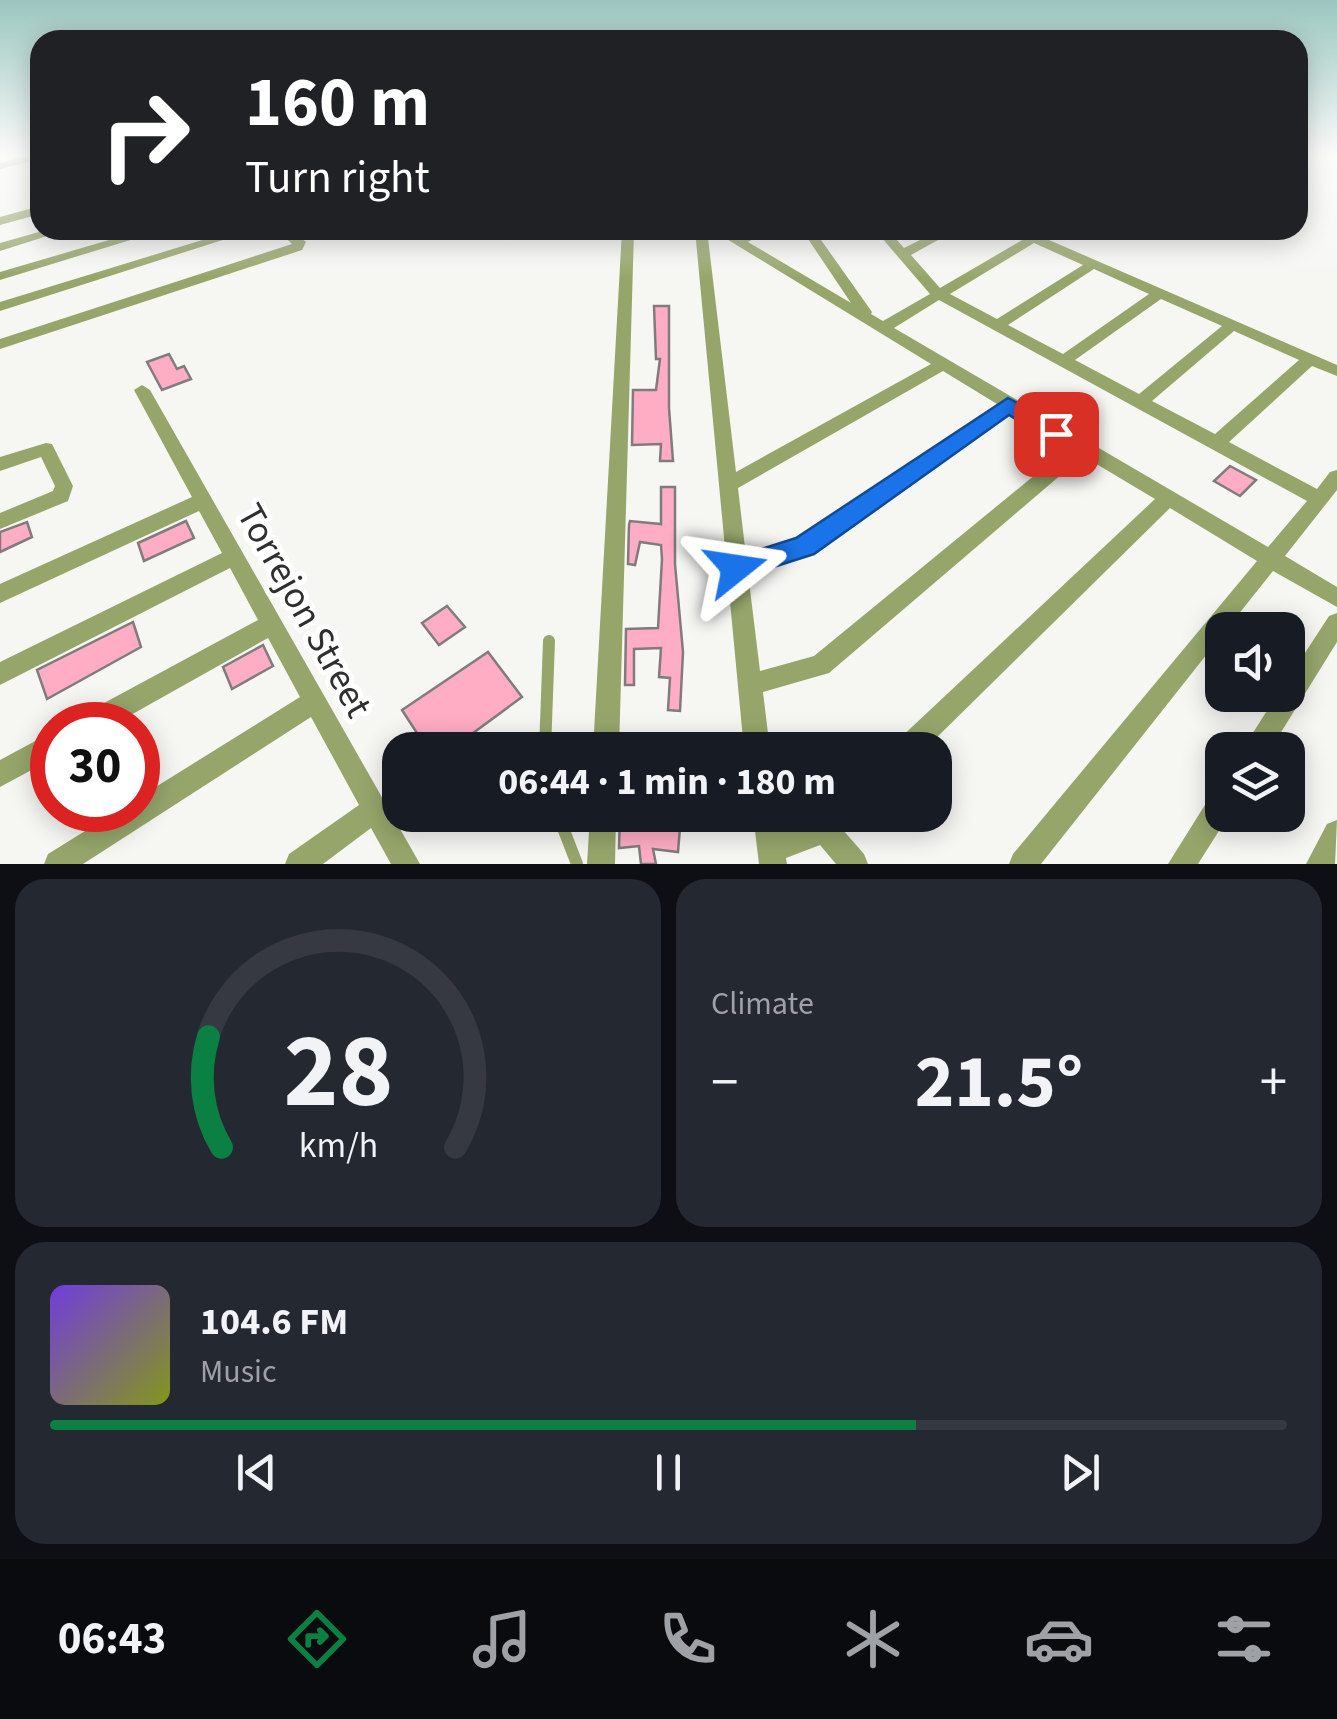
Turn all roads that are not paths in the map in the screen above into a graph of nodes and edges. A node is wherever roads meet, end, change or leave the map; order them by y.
1 (30, 213) edge
2 (0, 221) edge
3 (30, 238) edge
4 (123, 240) edge
5 (216, 240) edge
6 (297, 240) edge
7 (628, 240) edge
8 (702, 240) edge
9 (735, 240) edge
10 (742, 240) edge
11 (815, 240) edge
12 (890, 240) edge
13 (930, 240) edge
14 (1030, 240) edge
15 (1039, 240) edge
16 (738, 242) junction
17 (0, 247) edge
18 (903, 254) junction
19 (1093, 264) junction
20 (0, 276) edge
21 (937, 293) junction
22 (1160, 294) junction
23 (0, 307) edge
24 (876, 322) junction
25 (1232, 325) junction
26 (997, 326) junction
27 (0, 344) edge
28 (1310, 359) junction
29 (1063, 361) junction
30 (944, 364) junction
31 (1337, 371) edge
32 (142, 390) dead end
33 (1140, 402) junction
34 (1008, 405) junction
35 (1215, 444) junction
36 (1080, 448) junction
37 (0, 464) edge
38 (1337, 477) edge
39 (730, 484) junction
40 (1318, 498) junction
41 (1167, 499) junction
42 (204, 500) junction
43 (0, 522) edge
44 (236, 555) junction
45 (1268, 558) junction
46 (736, 568) junction
47 (0, 594) edge
48 (1337, 598) edge
49 (1337, 623) edge
50 (272, 624) junction
51 (549, 641) dead end
52 (0, 674) edge
53 (748, 685) junction
54 (316, 700) junction
55 (130, 702) edge
56 (546, 732) edge
57 (607, 732) edge
58 (755, 732) edge
59 (925, 732) edge
60 (1267, 732) edge
61 (30, 757) edge
62 (0, 774) edge
63 (374, 810) junction
64 (1205, 828) edge
65 (564, 832) edge
66 (602, 832) edge
67 (768, 832) edge
68 (815, 832) edge
69 (837, 832) edge
70 (772, 857) edge
71 (58, 864) edge
72 (299, 864) edge
73 (406, 864) edge
74 (576, 864) edge
75 (601, 864) edge
76 (854, 864) edge
77 (1023, 864) edge
78 (1182, 864) edge

1 - 2 street
3 - 17 street
4 - 20 street
5 - 23 street
6 - 27 street
7 - 57 street
8 - 39 street
9 - 16 street
10 - 16 street
11 - 24 street
12 - 18 street
13 - 18 street
14 - 21 street
15 - 19 street
16 - 24 street
18 - 21 street
19 - 22 street
19 - 26 street
21 - 24 street
21 - 26 street
22 - 25 street
22 - 29 street
24 - 30 street
25 - 28 street
25 - 33 street
26 - 29 street
28 - 31 street
28 - 35 street
29 - 33 street
30 - 34 street
30 - 39 street
32 - 42 street, Torrejon Street
33 - 35 street
34 - 36 street
34 - 46 street
35 - 40 street
36 - 41 street
36 - 53 street
37 - 43 street
38 - 40 street
39 - 46 street
40 - 45 street
41 - 45 street
41 - 59 street
42 - 44 street, Torrejon Street
42 - 47 street
44 - 50 street, Torrejon Street
44 - 52 street
45 - 48 street
45 - 77 street
46 - 53 street
49 - 60 street
50 - 54 street, Torrejon Street
50 - 55 street
51 - 56 lane
53 - 58 street
54 - 63 street, Torrejon Street
54 - 71 street
61 - 62 street
63 - 72 street
63 - 73 street, Torrejon Street
64 - 78 street
65 - 74 lane
66 - 75 street
67 - 70 street
68 - 70 street
69 - 76 street

